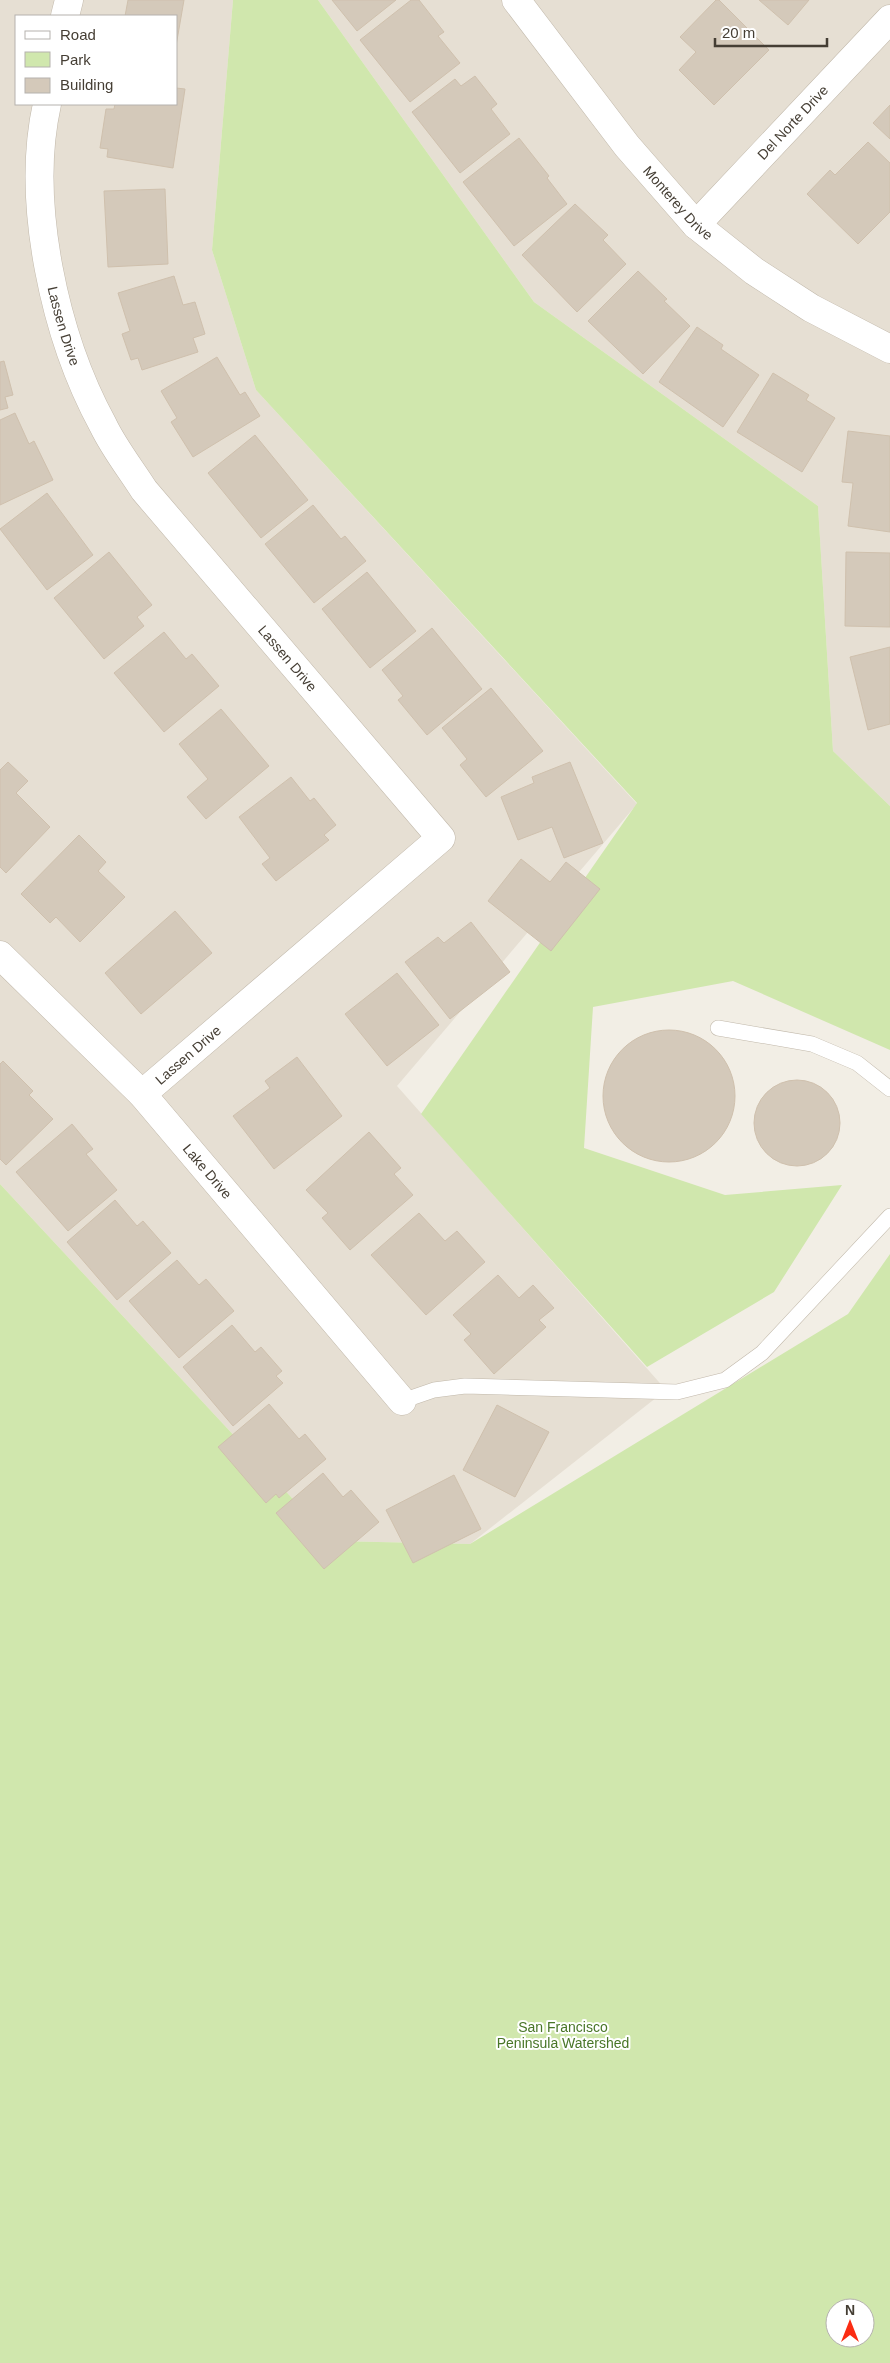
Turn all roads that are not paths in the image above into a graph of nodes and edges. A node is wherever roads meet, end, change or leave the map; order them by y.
1 (69, 0) edge
2 (516, 0) edge
3 (65, 15) edge
4 (890, 19) edge
5 (47, 105) edge
6 (696, 225) junction
7 (890, 349) edge
8 (0, 954) edge
9 (718, 1028) dead end
10 (890, 1089) edge
11 (142, 1094) junction
12 (890, 1216) edge
13 (402, 1401) joint

1 - 3 street
2 - 6 street, Monterey Drive
4 - 6 street, Del Norte Drive
5 - 11 street, Lassen Drive
6 - 7 street, Monterey Drive
8 - 11 street, Lake Drive
9 - 10 lane
11 - 13 street, Lake Drive
12 - 13 lane

